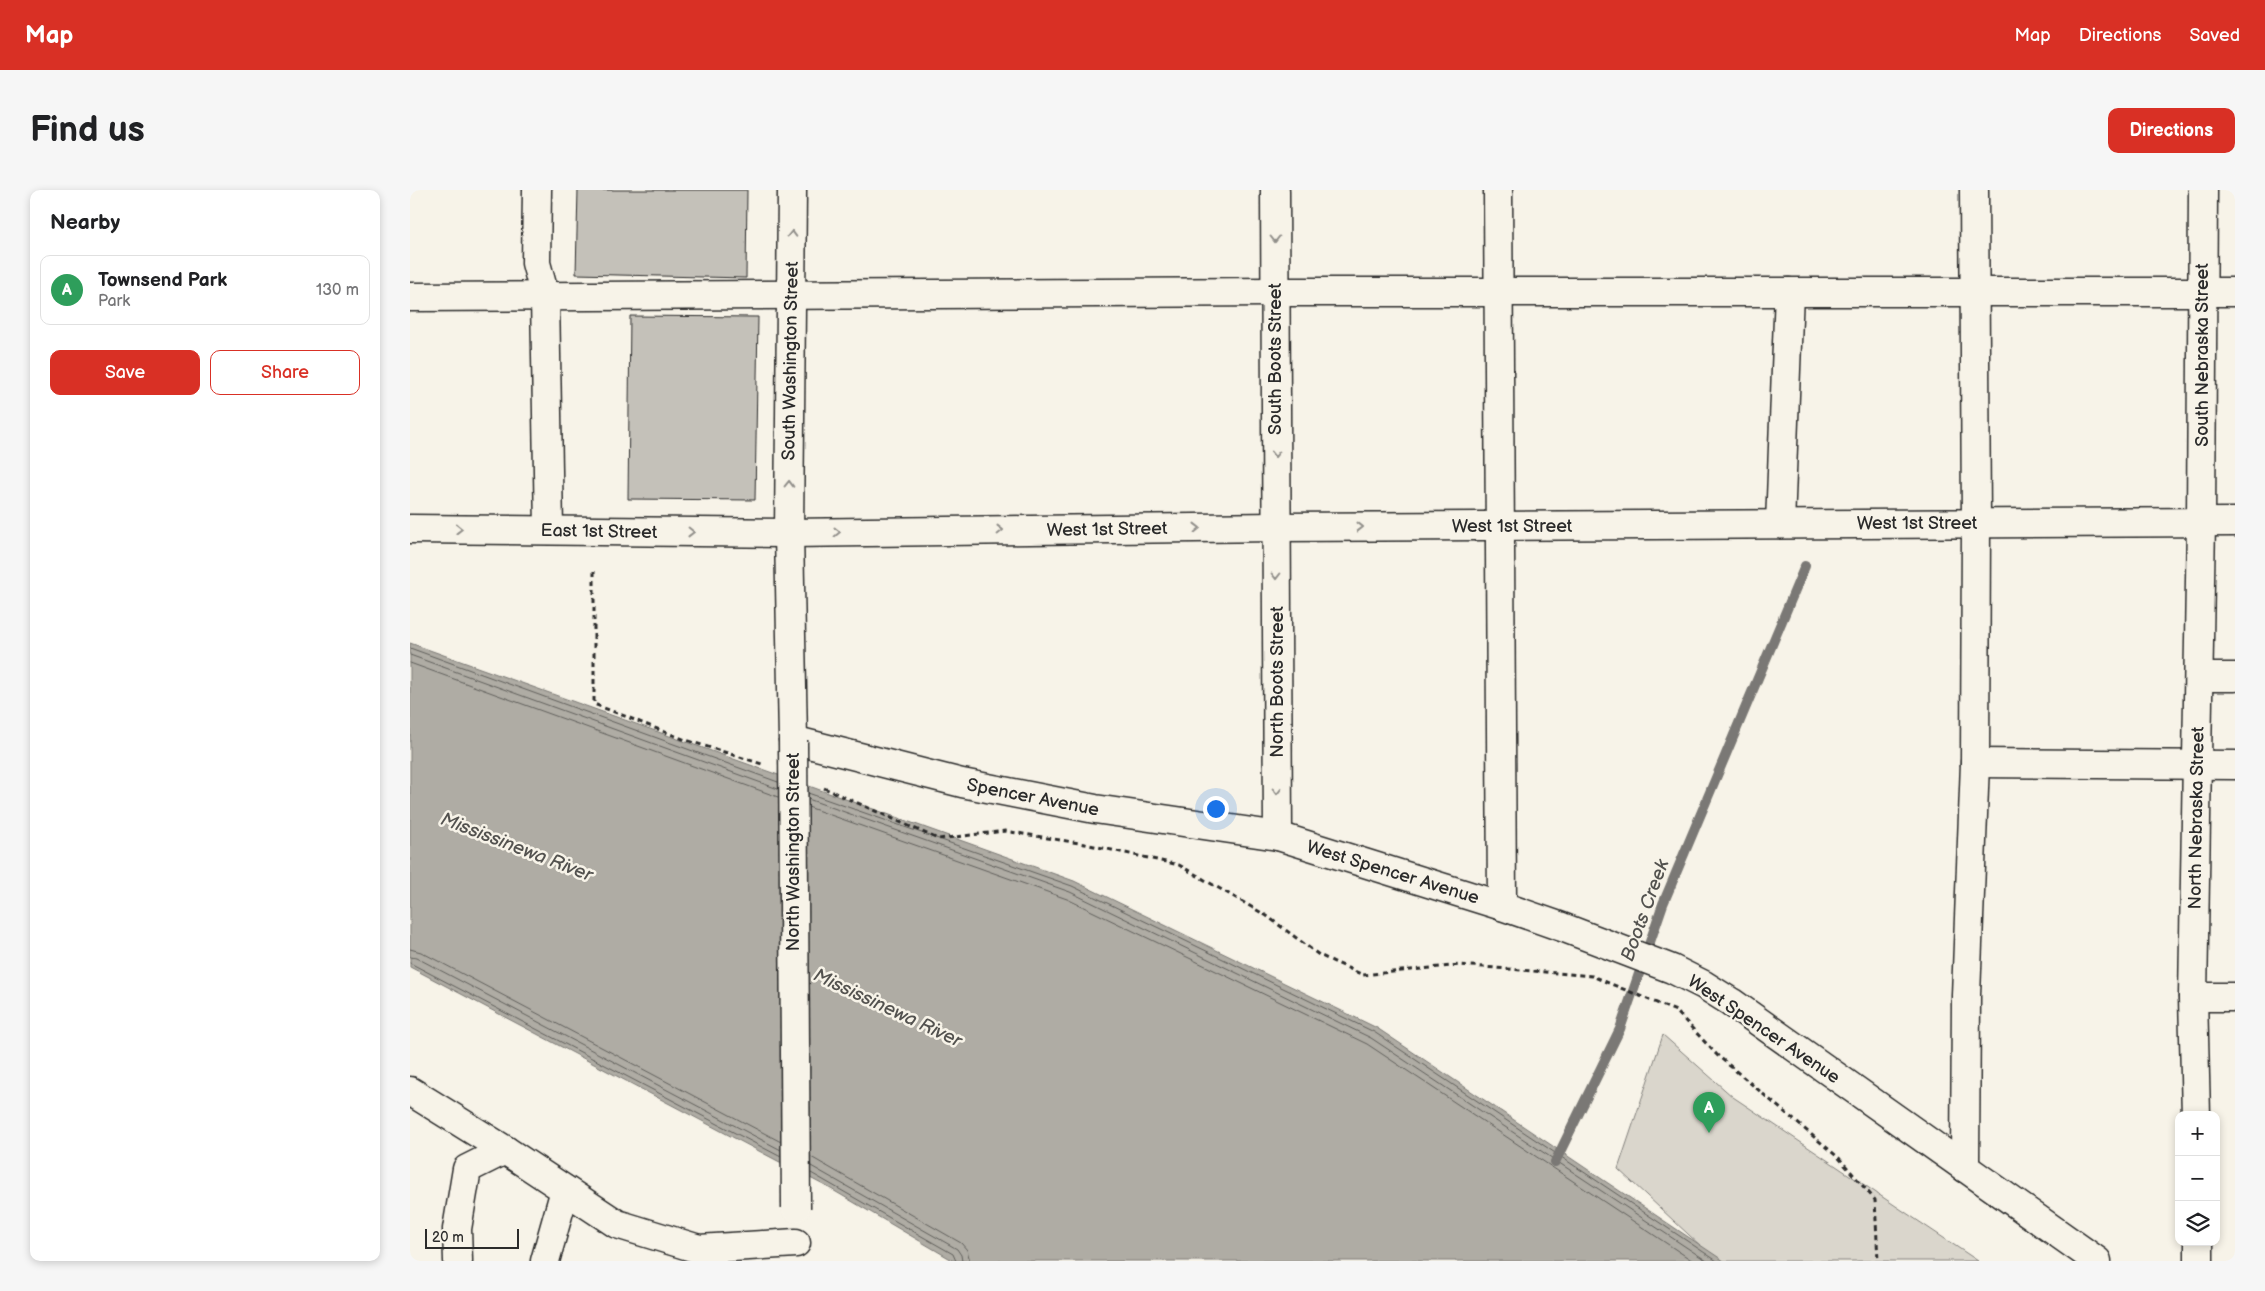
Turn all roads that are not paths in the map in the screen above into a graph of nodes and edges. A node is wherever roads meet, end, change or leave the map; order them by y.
1 (537, 190) edge
2 (792, 190) edge
3 (1275, 190) edge
4 (1498, 190) edge
5 (1974, 190) edge
6 (2203, 190) edge
7 (1275, 292) junction
8 (1498, 292) junction
9 (1789, 292) junction
10 (1974, 292) junction
11 (2203, 292) junction
12 (2235, 292) edge
13 (791, 294) junction
14 (545, 296) junction
15 (410, 298) edge
16 (2201, 521) junction
17 (1976, 522) junction
18 (2235, 522) edge
19 (1780, 524) junction
20 (1499, 526) junction
21 (1276, 527) junction
22 (410, 529) edge
23 (549, 530) junction
24 (789, 533) junction
25 (2199, 677) junction
26 (2235, 677) edge
27 (793, 740) junction
28 (1975, 763) junction
29 (2197, 765) junction
30 (2235, 765) edge
31 (1278, 836) junction
32 (1502, 906) junction
33 (2193, 997) junction
34 (2235, 997) edge
35 (410, 1090) edge
36 (2196, 1111) edge
37 (505, 1150) junction
38 (1965, 1168) junction
39 (565, 1190) junction
40 (2199, 1246) edge
41 (796, 1252) edge
42 (458, 1261) edge
43 (545, 1261) edge
44 (2097, 1261) edge
45 (2199, 1261) edge

1 - 14 street
13 -> 2 street, South Washington Street
3 -> 7 street, South Boots Street
4 - 8 street
5 - 10 street
6 - 11 street, South Nebraska Street
7 - 8 street
7 - 13 street
7 -> 21 street, South Boots Street
8 - 9 street
8 - 20 street
9 - 10 street
9 - 19 street
10 - 11 street
10 - 17 street
11 - 12 street
11 - 16 street, South Nebraska Street
13 - 14 street
24 -> 13 street, South Washington Street
14 - 15 street
14 - 23 street
16 - 17 street, West 1st Street
16 - 18 street, West 1st Street
16 - 25 street, North Nebraska Street
17 - 19 street, West 1st Street
17 - 28 street
19 - 20 street, West 1st Street
21 -> 20 street, West 1st Street
20 - 32 street
24 -> 21 street, West 1st Street
21 -> 31 street, North Boots Street
22 -> 23 street, East 1st Street
23 -> 24 street, East 1st Street
24 - 27 street, North Washington Street
25 - 26 street
25 - 29 street, North Nebraska Street
27 - 31 street, Spencer Avenue
27 - 41 street, North Washington Street, bridge
28 - 29 street
28 - 38 street
29 - 30 street
29 - 33 street, North Nebraska Street
31 - 32 street, West Spencer Avenue
32 - 38 street, West Spencer Avenue
33 - 34 street
33 - 36 street, North Nebraska Street
35 - 37 street
37 - 39 street
37 - 42 street
38 - 44 street, West Spencer Avenue
39 - 41 street
39 - 43 street
40 - 45 street

